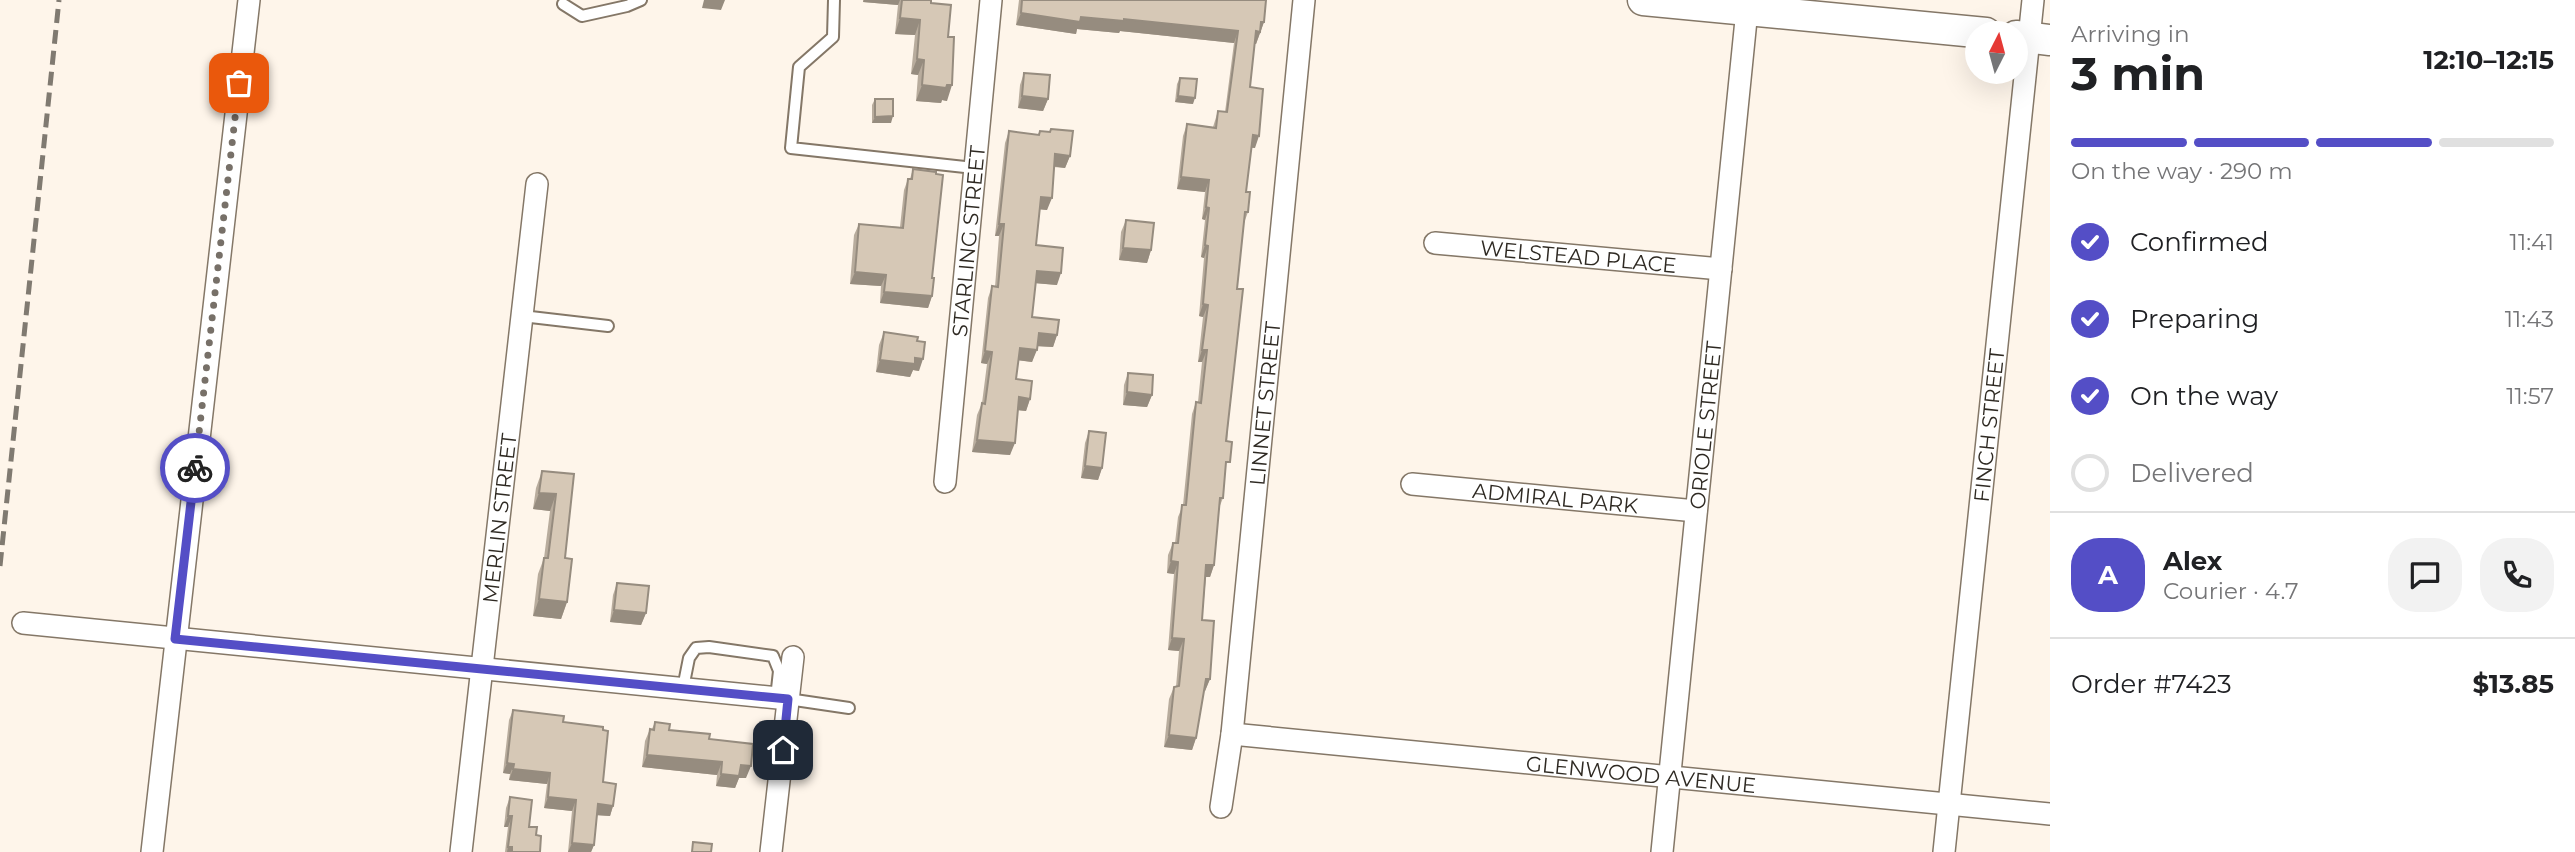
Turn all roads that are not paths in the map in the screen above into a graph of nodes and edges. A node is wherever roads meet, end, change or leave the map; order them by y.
1 (249, 0) edge
2 (641, 0) edge
3 (834, 0) edge
4 (991, 0) edge
5 (1304, 0) edge
6 (1643, 0) edge
7 (2033, 0) edge
8 (563, 4) dead end
9 (1748, 5) edge
10 (1965, 31) edge
11 (2032, 38) edge
12 (974, 168) junction
13 (537, 184) dead end
14 (1435, 243) dead end
15 (1721, 269) junction
16 (522, 316) junction
17 (608, 326) dead end
18 (944, 482) dead end
19 (1412, 484) dead end
20 (1696, 511) junction
21 (23, 623) dead end
22 (175, 639) junction
23 (793, 657) dead end
24 (482, 668) junction
25 (683, 688) junction
26 (782, 698) junction
27 (849, 708) dead end
28 (1232, 734) junction
29 (1669, 777) junction
30 (1949, 804) junction
31 (1221, 807) dead end
32 (2050, 814) edge
33 (152, 852) edge
34 (461, 852) edge
35 (771, 852) edge
36 (1662, 852) edge
37 (1944, 852) edge

1 - 22 street
2 - 8 lane
3 - 12 lane
4 - 12 street, STARLING STREET
5 - 28 street, LINNET STREET
6 - 9 main road
7 - 11 street, FINCH STREET
9 - 10 main road
9 - 15 street, ORIOLE STREET
11 - 30 street, FINCH STREET
12 - 18 street, STARLING STREET
13 - 16 street, MERLIN STREET
14 - 15 street, WELSTEAD PLACE
15 - 20 street, ORIOLE STREET
16 - 17 lane
16 - 24 street, MERLIN STREET
19 - 20 street, ADMIRAL PARK
20 - 29 street, ORIOLE STREET
21 - 22 street
22 - 24 street
22 - 33 street
23 - 26 street
24 - 25 street
24 - 34 street, MERLIN STREET
25 - 26 street
25 - 26 lane
26 - 27 lane
26 - 35 street
28 - 29 street, GLENWOOD AVENUE
28 - 31 street, LINNET STREET
29 - 30 street, GLENWOOD AVENUE
29 - 36 street, ORIOLE STREET
30 - 32 street, GLENWOOD AVENUE
30 - 37 street, FINCH STREET

